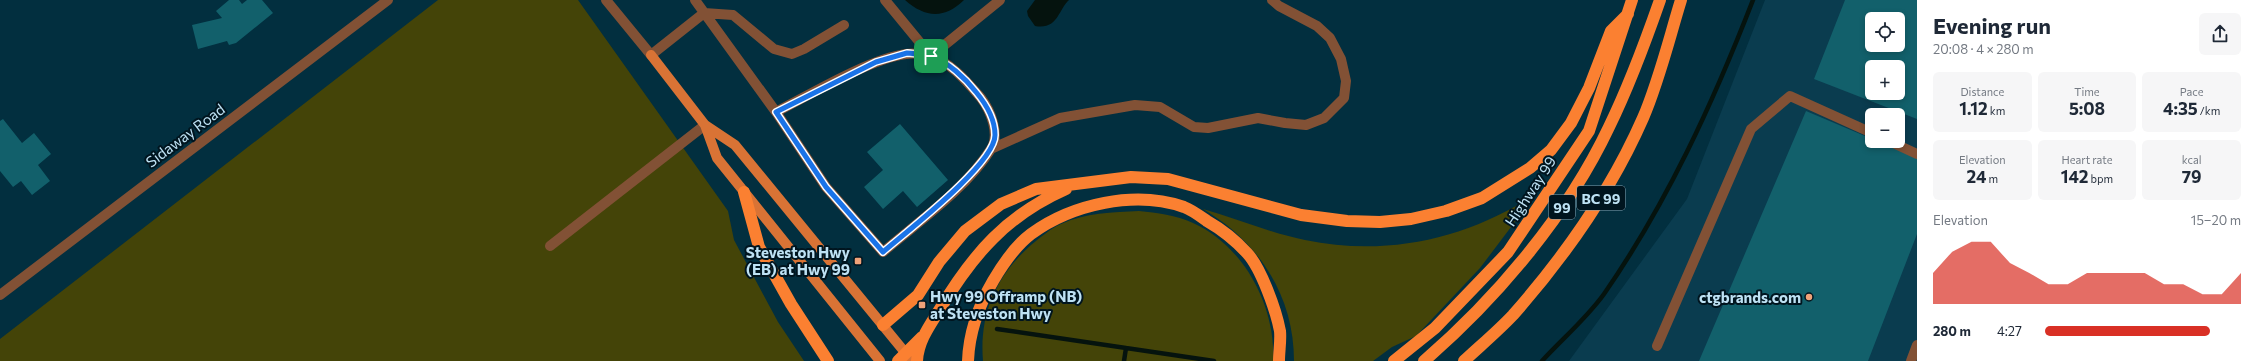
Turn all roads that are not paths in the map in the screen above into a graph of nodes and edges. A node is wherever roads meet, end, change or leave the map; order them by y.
1 (388, 0) edge
2 (606, 0) edge
3 (694, 0) edge
4 (885, 0) edge
5 (1000, 0) edge
6 (1272, 0) edge
7 (1632, 0) edge
8 (1658, 0) edge
9 (1681, 0) edge
10 (704, 13) junction
11 (1628, 14) junction
12 (844, 25) dead end
13 (650, 55) junction
14 (931, 56) junction
15 (776, 112) junction
16 (705, 125) junction
17 (1865, 130) edge
18 (1904, 148) edge
19 (991, 149) junction
20 (1917, 154) edge
21 (1077, 185) junction
22 (744, 192) junction
23 (550, 246) dead end
24 (0, 295) edge
25 (883, 325) junction
26 (923, 337) junction
27 (1917, 345) edge
28 (1657, 346) dead end
29 (906, 358) edge
30 (828, 361) edge
31 (880, 361) edge
32 (917, 361) edge
33 (968, 361) edge
34 (1279, 361) edge
35 (1394, 361) edge
36 (1424, 361) edge
37 (1464, 361) edge
38 (1911, 361) edge

1 - 24 street, Sidaway Road
2 - 13 street
3 - 10 street
4 - 14 street
5 - 14 street
6 - 19 street
7 - 11 highway, Highway 99 / BC 99
8 - 36 highway, 99
9 - 37 highway, BC 99
10 - 12 street
10 - 13 street
10 - 15 street
11 - 21 highway
11 - 35 highway, Highway 99 / BC 99
13 - 16 main road
14 - 15 street
14 - 19 street
15 - 19 street
16 - 22 main road
16 - 23 street
16 - 25 main road
17 - 28 street
18 - 20 street
21 - 25 highway
21 - 26 highway
22 - 30 highway
22 - 31 main road
25 - 29 main road
26 - 29 highway
26 - 32 highway
27 - 38 street
33 - 34 highway

